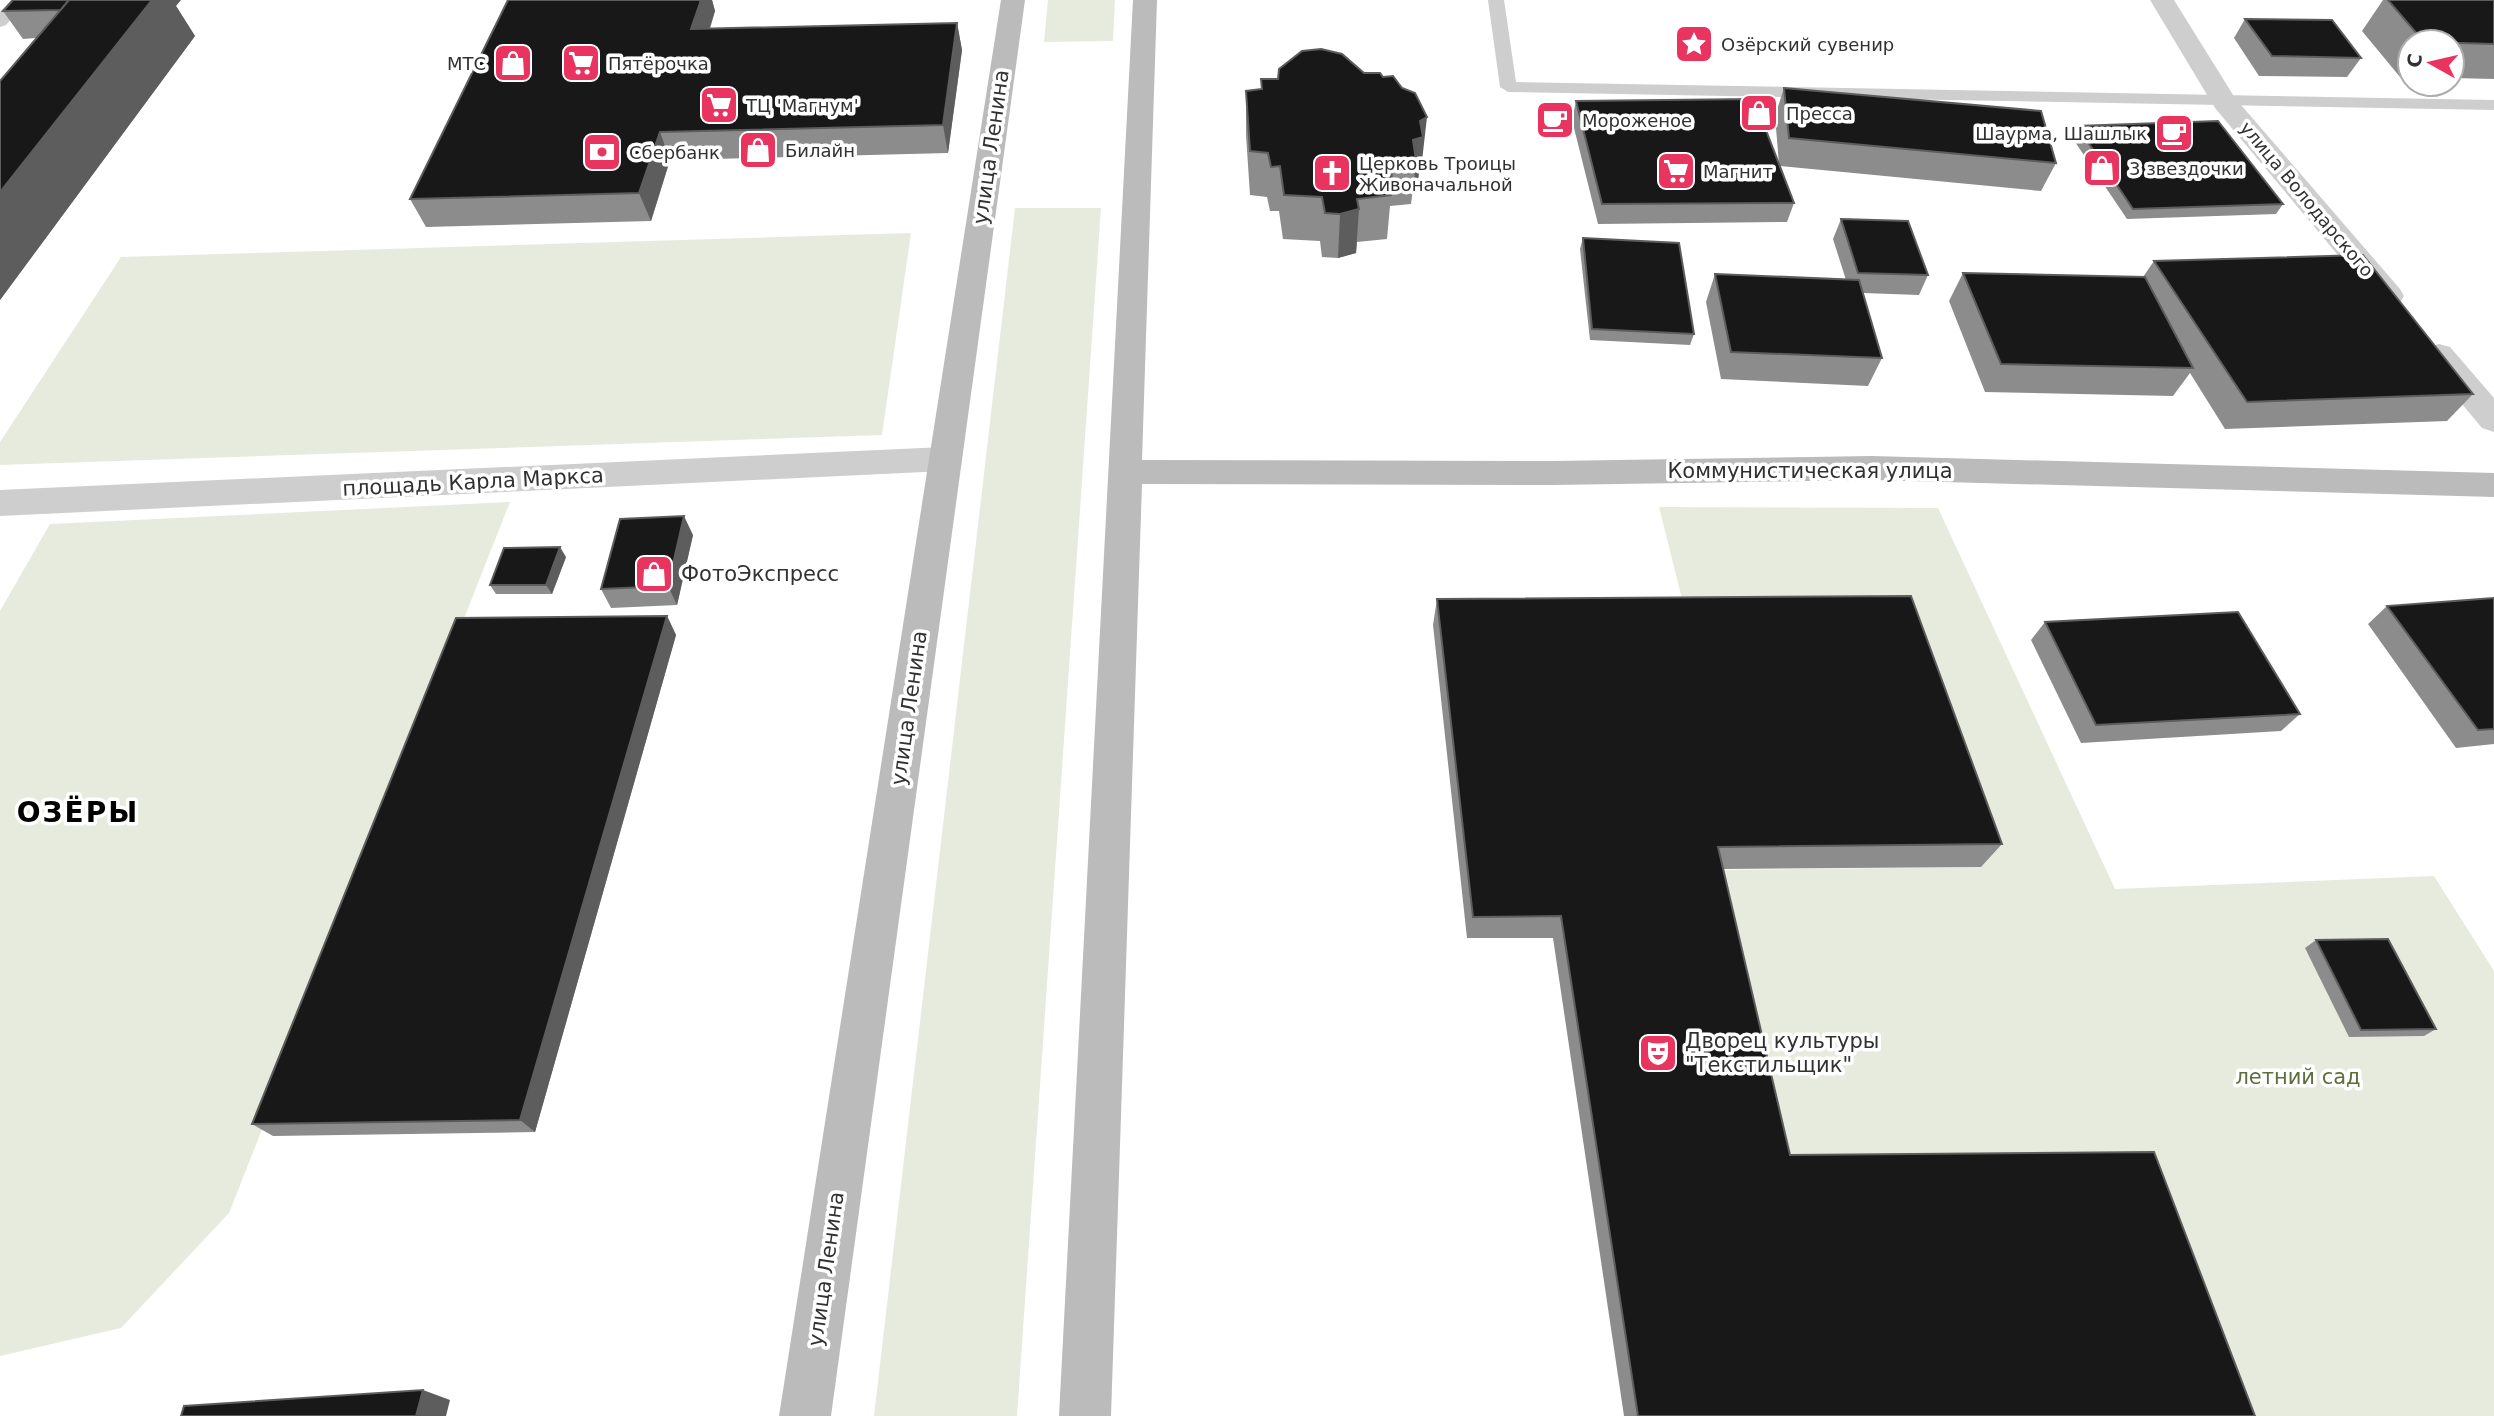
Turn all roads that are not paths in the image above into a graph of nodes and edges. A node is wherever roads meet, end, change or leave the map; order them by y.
1 (19, 0) edge
2 (1013, 0) edge
3 (1145, 0) edge
4 (1496, 0) edge
5 (2162, 0) edge
6 (0, 22) edge
7 (2224, 102) junction
8 (2494, 105) edge
9 (2494, 420) edge
10 (946, 459) junction
11 (1125, 472) junction
12 (2494, 485) edge
13 (0, 503) edge
14 (805, 1416) edge
15 (1085, 1416) edge

1 - 6 lane
2 - 10 main road, улица Ленина
3 - 11 main road
4 - 7 lane
5 - 7 street, улица Володарского
7 - 8 lane
7 - 9 street, улица Володарского
10 - 13 street, площадь Карла Маркса
10 - 14 main road, улица Ленина
11 - 12 main road, Коммунистическая улица
11 - 15 main road

